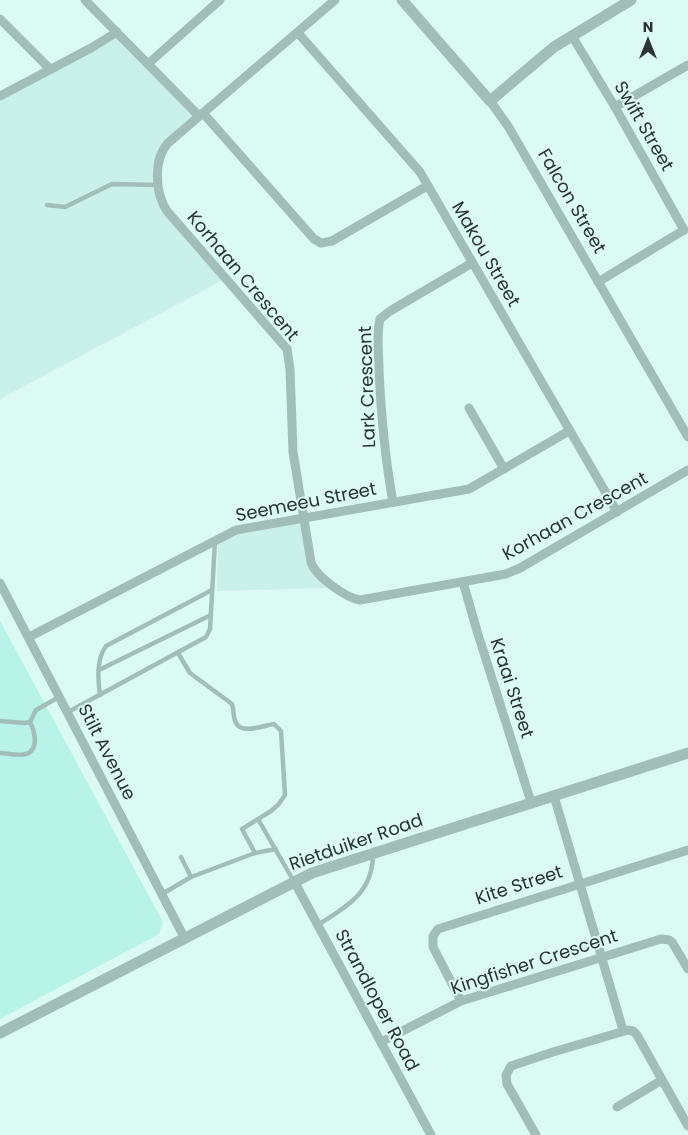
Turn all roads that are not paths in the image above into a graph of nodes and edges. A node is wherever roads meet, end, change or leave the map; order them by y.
1 (85, 0) edge
2 (220, 0) edge
3 (335, 0) edge
4 (402, 0) edge
5 (631, 0) edge
6 (0, 19) edge
7 (117, 32) junction
8 (298, 33) junction
9 (572, 36) junction
10 (149, 63) junction
11 (688, 65) edge
12 (50, 70) junction
13 (0, 96) edge
14 (490, 101) junction
15 (615, 107) junction
16 (201, 114) junction
17 (158, 185) junction
18 (427, 186) junction
19 (47, 206) dead end
20 (686, 230) edge
21 (472, 263) junction
22 (598, 282) junction
23 (469, 408) dead end
24 (684, 422) edge
25 (569, 431) junction
26 (688, 437) edge
27 (504, 469) junction
28 (688, 470) edge
29 (392, 502) junction
30 (617, 512) junction
31 (304, 518) junction
32 (215, 540) junction
33 (0, 582) edge
34 (463, 582) junction
35 (212, 590) junction
36 (211, 615) junction
37 (28, 637) junction
38 (178, 653) junction
39 (99, 670) junction
40 (100, 695) junction
41 (60, 697) junction
42 (68, 712) junction
43 (0, 721) edge
44 (30, 722) junction
45 (0, 753) edge
46 (688, 753) edge
47 (554, 796) junction
48 (531, 802) junction
49 (258, 819) junction
50 (276, 849) junction
51 (688, 850) edge
52 (372, 852) junction
53 (255, 853) junction
54 (181, 857) dead end
55 (191, 877) junction
56 (294, 881) junction
57 (580, 883) junction
58 (162, 894) junction
59 (318, 925) junction
60 (184, 937) junction
61 (602, 957) junction
62 (688, 969) edge
63 (461, 1001) junction
64 (623, 1030) junction
65 (0, 1033) edge
66 (381, 1042) junction
67 (662, 1080) junction
68 (617, 1106) dead end
69 (688, 1126) edge
70 (431, 1135) edge
71 (536, 1135) edge

1 - 7 street
2 - 10 street
3 - 8 street, Korhaan Crescent
4 - 14 street, Falcon Street
5 - 9 street
6 - 12 street
7 - 10 street
7 - 12 street
8 - 16 street, Korhaan Crescent
8 - 18 street, Makou Street
9 - 14 street
9 - 15 street, Swift Street
10 - 16 street
11 - 15 street
12 - 13 street
14 - 22 street, Falcon Street
15 - 20 street, Swift Street
16 - 17 street, Korhaan Crescent
16 - 18 street
17 - 19 lane
17 - 31 street, Korhaan Crescent
18 - 21 street, Makou Street
20 - 22 street
21 - 25 street, Makou Street
21 - 29 street, Lark Crescent
22 - 24 street, Falcon Street
23 - 27 street
24 - 26 street, Falcon Street
25 - 27 street, Seemeeu Street
25 - 30 street, Makou Street
27 - 29 street, Seemeeu Street
28 - 30 street, Korhaan Crescent
29 - 31 street, Seemeeu Street
30 - 34 street, Korhaan Crescent
31 - 32 street, Seemeeu Street
31 - 34 street, Korhaan Crescent
32 - 35 lane
32 - 37 street, Seemeeu Street
33 - 37 street, Stilt Avenue
34 - 48 street, Kraai Street
35 - 36 lane
35 - 39 lane
36 - 38 lane
36 - 39 lane
37 - 41 street, Stilt Avenue
38 - 40 lane
38 - 49 lane
39 - 40 lane
40 - 42 lane
41 - 42 street, Stilt Avenue
41 - 44 lane
42 - 58 street, Stilt Avenue
43 - 44 lane
44 - 45 lane
46 - 47 street, Rietduiker Road
47 - 48 street, Rietduiker Road
47 - 57 street
48 - 52 street, Rietduiker Road
49 - 50 lane
49 - 53 lane
50 - 53 lane
50 - 56 lane
51 - 57 street, Kite Street
52 - 56 street, Rietduiker Road
52 - 59 lane
53 - 55 lane
54 - 55 lane
55 - 58 lane
56 - 59 street, Strandloper Road
56 - 60 street, Rietduiker Road
57 - 61 street
57 - 63 street, Kite Street
58 - 60 street, Stilt Avenue
59 - 66 street, Strandloper Road
60 - 65 street, Rietduiker Road
61 - 62 street, Kingfisher Crescent
61 - 63 street, Kingfisher Crescent
61 - 64 street
63 - 66 street, Kingfisher Crescent
64 - 67 street
64 - 71 street
66 - 70 street, Strandloper Road
67 - 68 street
67 - 69 street

